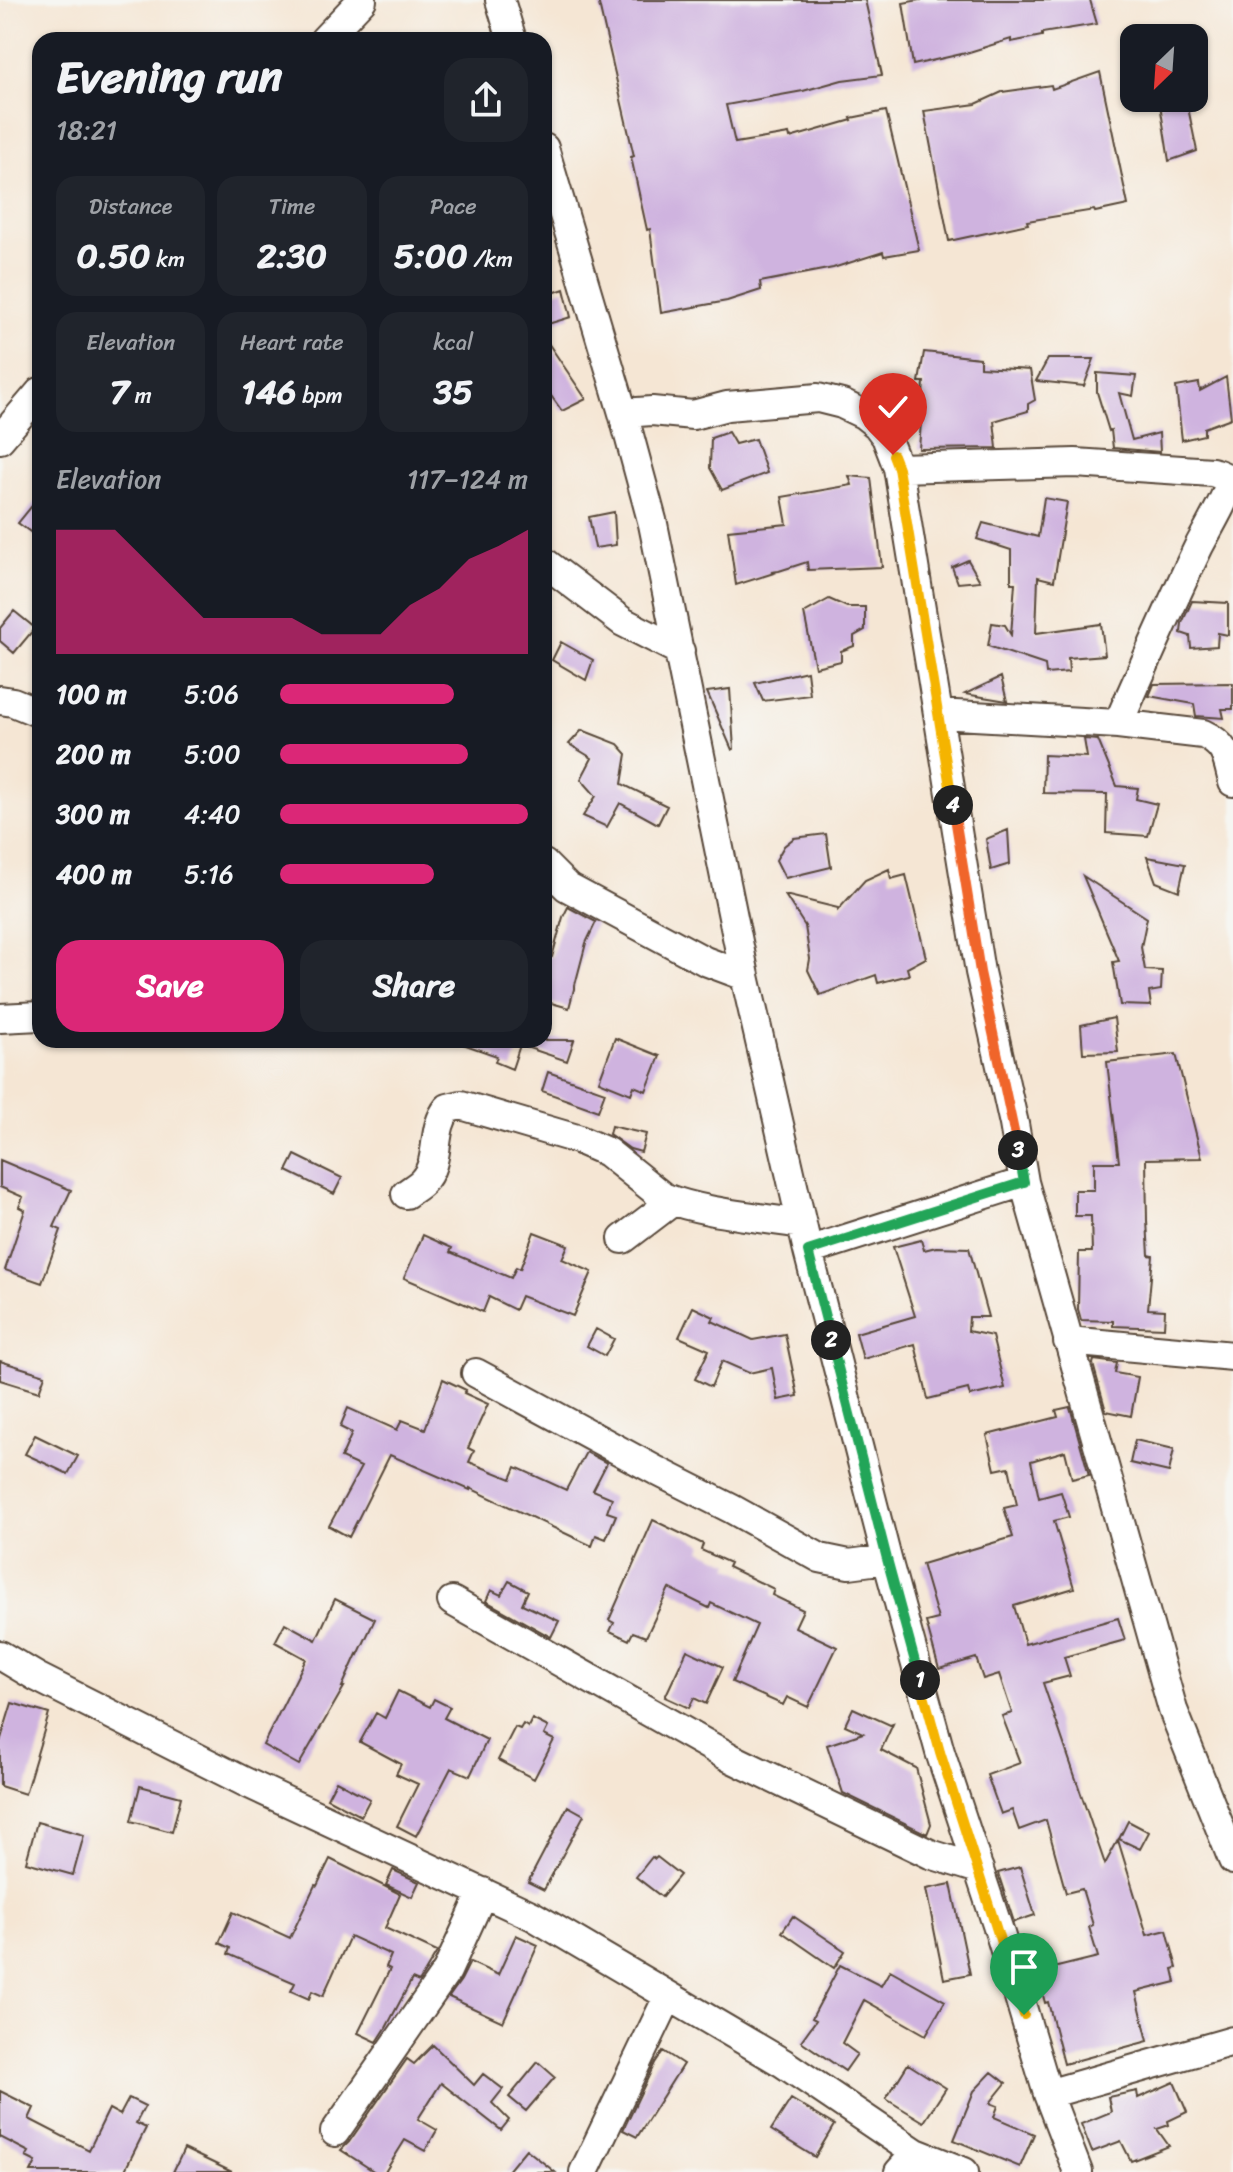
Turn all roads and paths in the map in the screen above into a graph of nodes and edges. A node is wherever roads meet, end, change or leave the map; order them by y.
1 (362, 0) edge
2 (500, 0) edge
3 (332, 32) edge
4 (510, 32) edge
5 (552, 175) edge
6 (32, 401) edge
7 (623, 413) junction
8 (0, 439) edge
9 (898, 468) junction
10 (552, 568) edge
11 (680, 651) junction
12 (938, 714) junction
13 (1118, 724) junction
14 (1233, 782) edge
15 (552, 872) edge
16 (745, 976) junction
17 (32, 1016) edge
18 (0, 1018) edge
19 (1024, 1182) junction
20 (406, 1194) dead end
21 (673, 1201) junction
22 (805, 1237) junction
23 (623, 1239) dead end
24 (1068, 1341) junction
25 (1233, 1356) edge
26 (476, 1373) dead end
27 (887, 1559) junction
28 (452, 1601) dead end
29 (0, 1655) edge
30 (1233, 1860) edge
31 (979, 1869) junction
32 (483, 1892) junction
33 (668, 1997) junction
34 (1233, 2041) edge
35 (1048, 2094) junction
36 (335, 2132) dead end
37 (907, 2162) edge
38 (584, 2172) edge
39 (964, 2172) edge
40 (1078, 2172) edge

1 - 3 street
2 - 4 street
5 - 7 street
6 - 8 street
7 - 9 street
7 - 11 street
9 - 12 street
9 - 13 street
10 - 11 street
11 - 16 street
12 - 13 street
12 - 19 street
13 - 14 street
15 - 16 street
16 - 22 street
17 - 18 street
19 - 22 street
19 - 24 street
20 - 21 street
21 - 22 street
21 - 23 street
22 - 27 street
24 - 25 street
24 - 30 street
26 - 27 street
27 - 31 street
28 - 31 street
29 - 32 street
31 - 35 street
32 - 33 street
32 - 36 street
33 - 37 street
33 - 38 street
34 - 35 street
35 - 40 street
37 - 39 street

